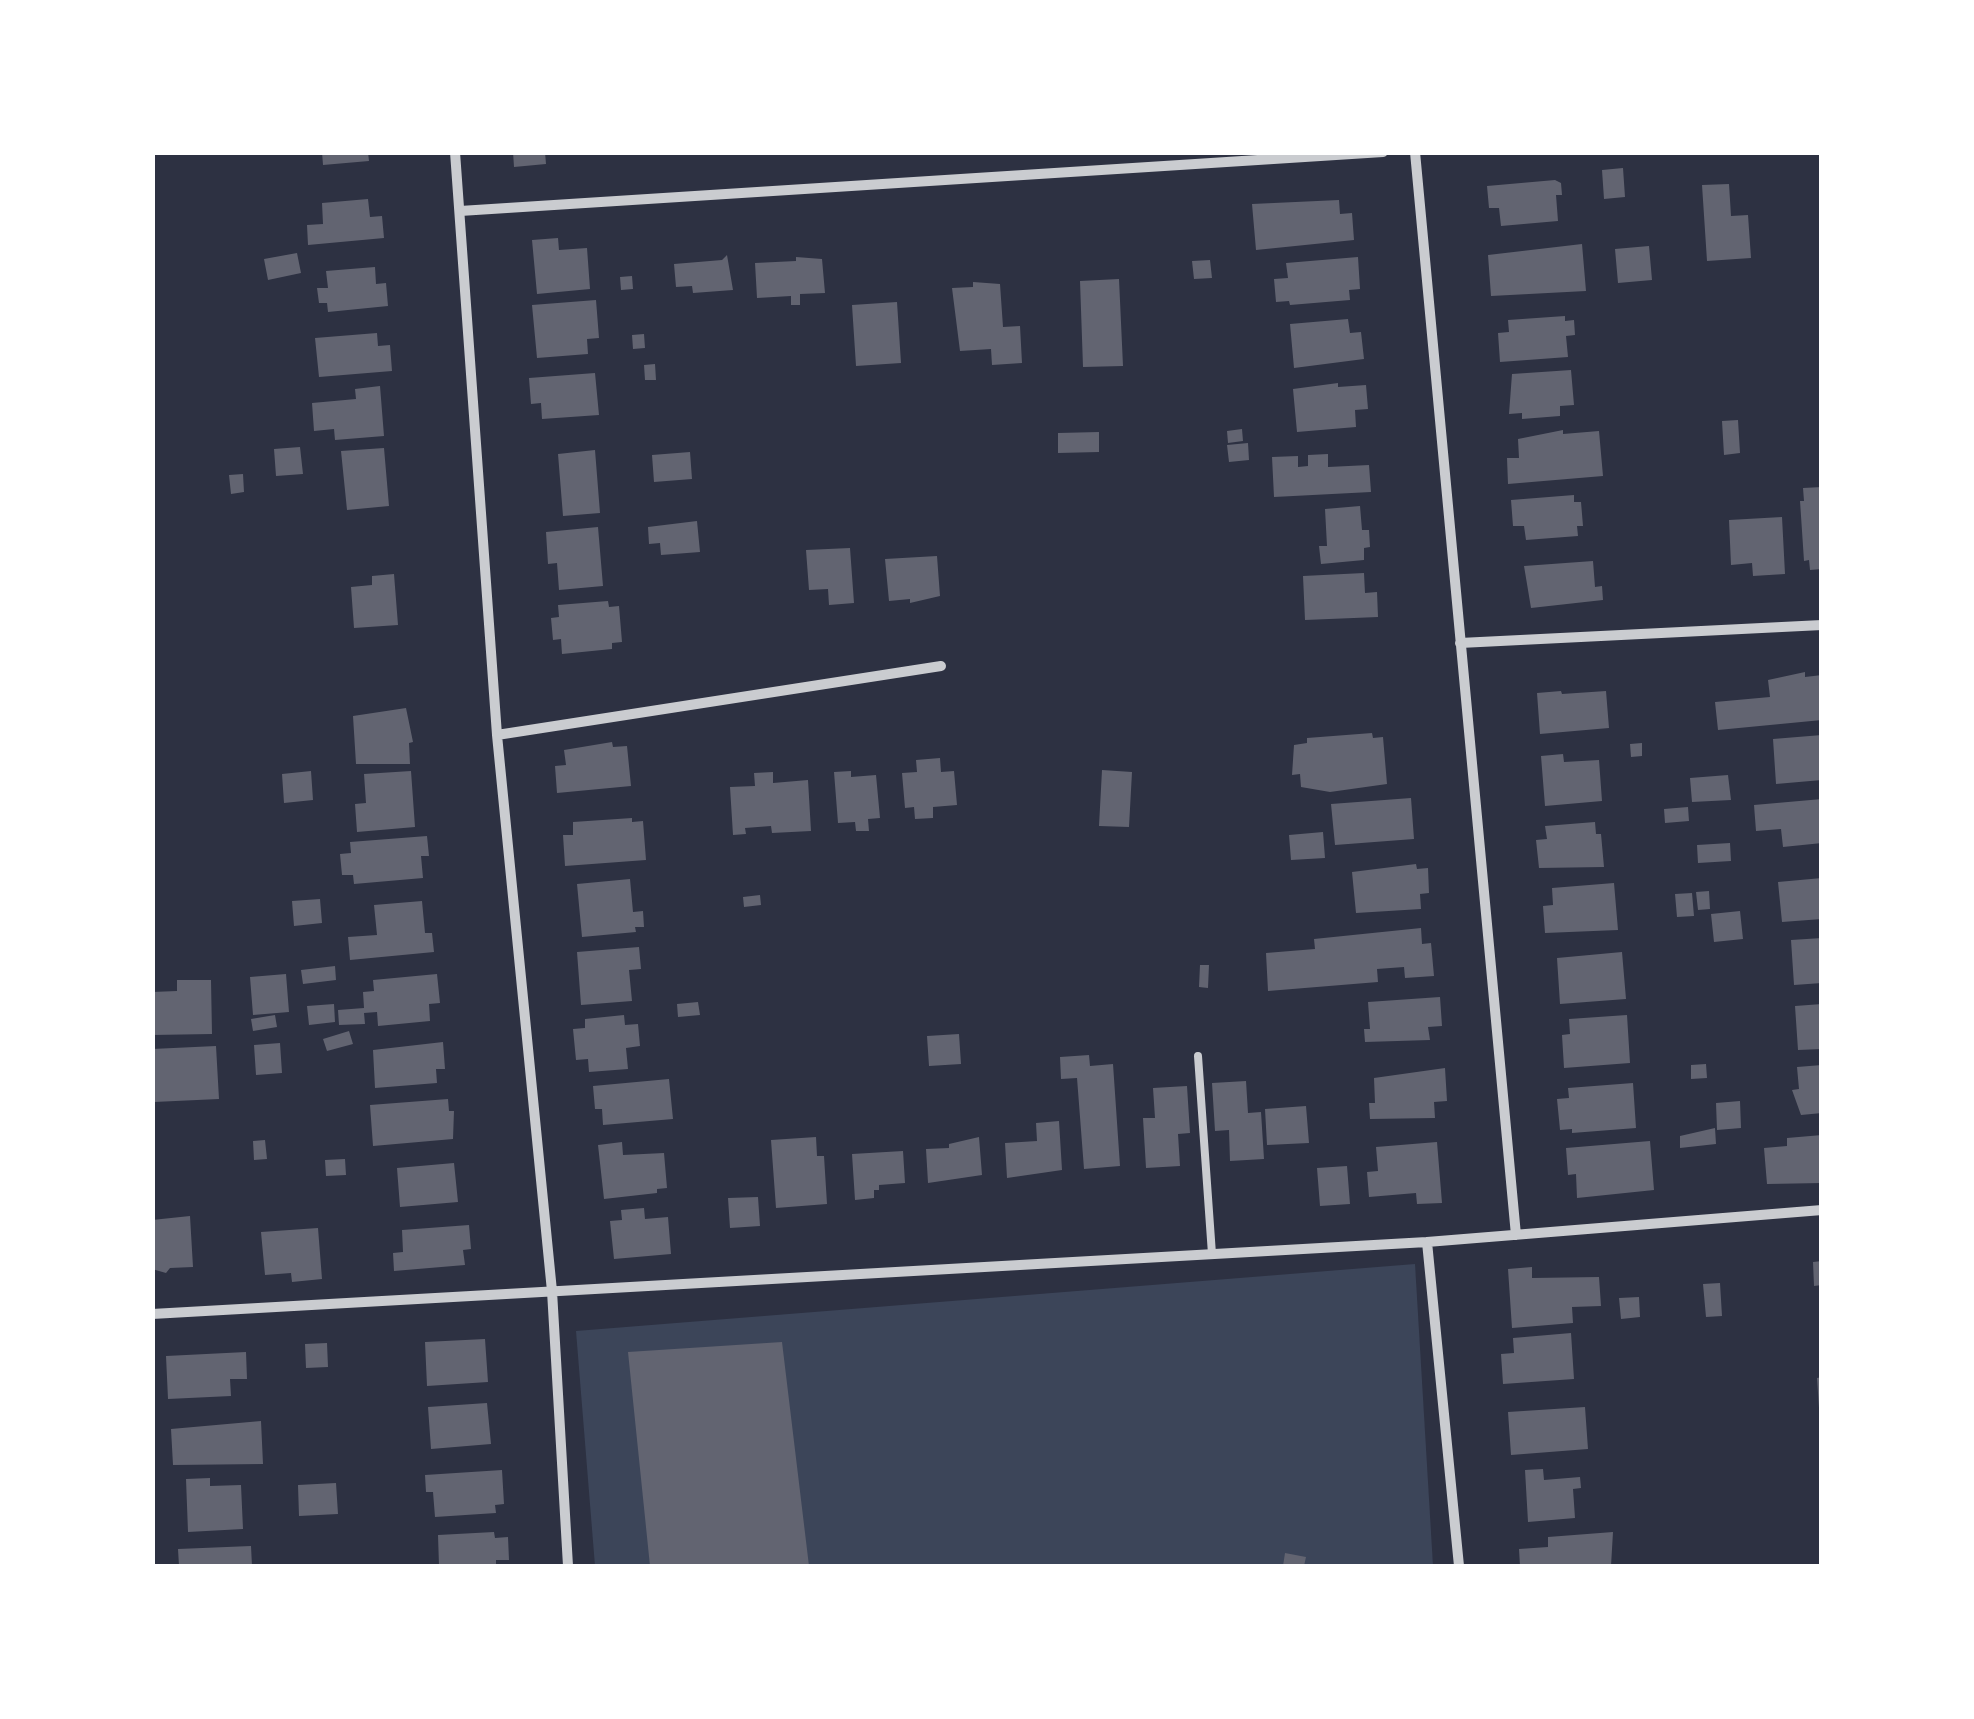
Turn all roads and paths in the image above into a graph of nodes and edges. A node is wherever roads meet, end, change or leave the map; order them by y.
1 (455, 152) edge
2 (1383, 152) edge
3 (1415, 152) edge
4 (460, 210) junction
5 (1822, 625) edge
6 (1460, 643) junction
7 (941, 666) dead end
8 (498, 735) junction
9 (1198, 1056) dead end
10 (1822, 1210) edge
11 (1516, 1235) junction
12 (1427, 1242) junction
13 (1212, 1254) junction
14 (552, 1291) junction
15 (152, 1314) edge
16 (568, 1566) edge
17 (1459, 1566) edge

1 - 4 street
2 - 4 street
3 - 6 street
4 - 8 street
5 - 6 street
6 - 11 street
7 - 8 street
8 - 14 street
9 - 13 lane
10 - 11 street
11 - 12 street
12 - 13 street
12 - 17 street
13 - 14 street
14 - 15 street
14 - 16 street

